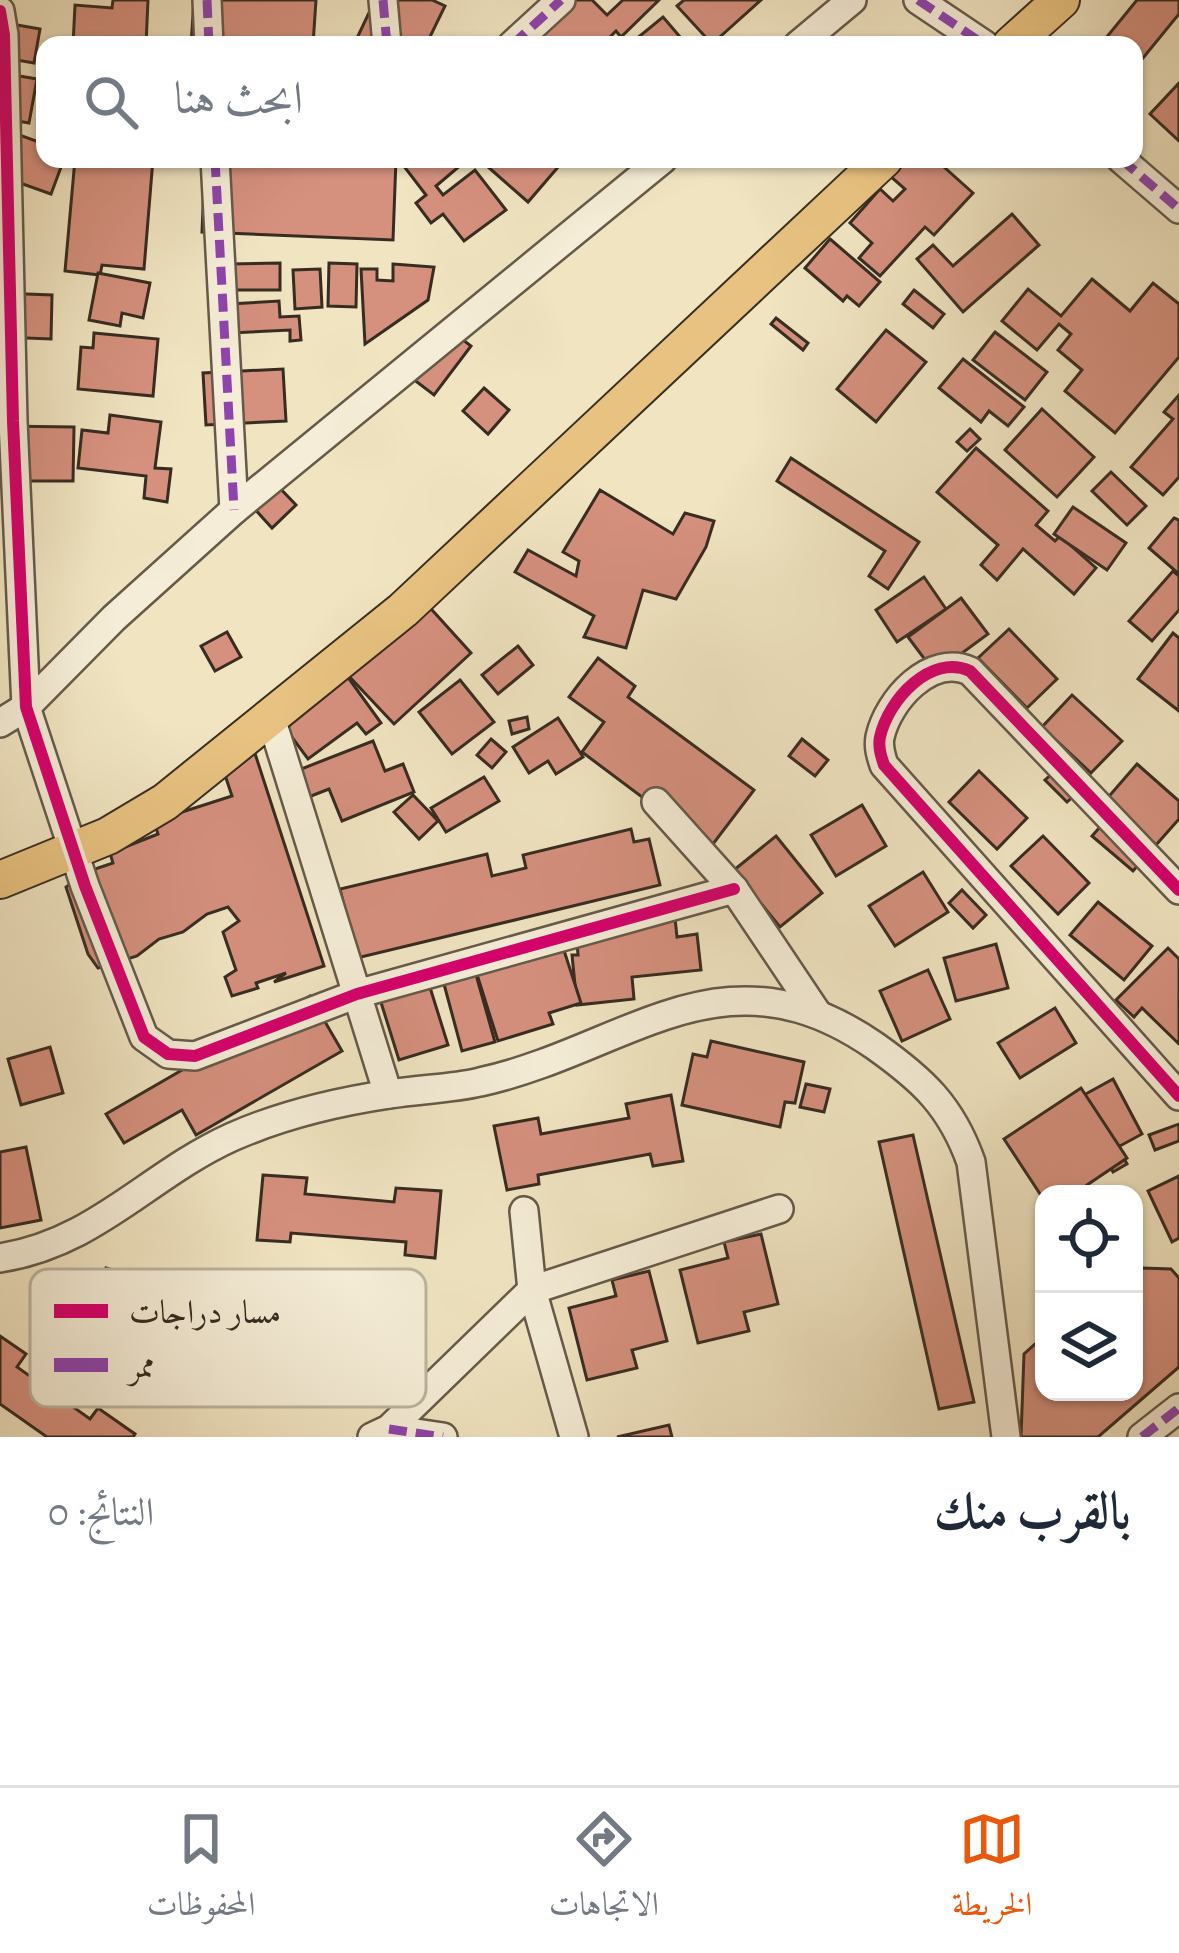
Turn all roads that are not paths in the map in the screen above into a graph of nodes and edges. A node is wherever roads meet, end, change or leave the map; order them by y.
1 (207, 0) edge
2 (383, 0) edge
3 (562, 0) edge
4 (851, 0) edge
5 (918, 0) edge
6 (1061, 0) edge
7 (0, 11) edge
8 (209, 36) edge
9 (387, 36) edge
10 (522, 36) edge
11 (809, 36) edge
12 (972, 36) edge
13 (1021, 36) edge
14 (215, 168) edge
15 (652, 168) edge
16 (874, 168) edge
17 (1131, 168) edge
18 (1179, 209) edge
19 (6, 426) edge
20 (234, 510) junction
21 (26, 707) junction
22 (271, 718) junction
23 (0, 723) edge
24 (656, 802) dead end
25 (73, 852) junction
26 (0, 880) edge
27 (734, 890) junction
28 (1179, 890) edge
29 (357, 994) junction
30 (817, 1012) junction
31 (388, 1094) junction
32 (1179, 1096) edge
33 (779, 1209) dead end
34 (524, 1211) dead end
35 (0, 1258) edge
36 (532, 1290) junction
37 (426, 1390) edge
38 (408, 1407) edge
39 (1179, 1408) edge
40 (380, 1433) edge
41 (443, 1437) edge
42 (574, 1437) edge
43 (1006, 1437) edge
44 (1142, 1437) edge

1 - 8 street
2 - 9 street
3 - 10 street
4 - 11 street
5 - 12 street
6 - 13 main road
7 - 19 street
14 - 20 street
15 - 20 street
16 - 22 main road
17 - 18 street
19 - 21 street
20 - 21 street
21 - 23 street
21 - 25 street
22 - 25 main road
22 - 29 street
24 - 27 street
25 - 26 main road
25 - 29 street
27 - 29 street
27 - 30 street
28 - 32 street
29 - 31 street
30 - 31 street
30 - 43 street
31 - 35 street
33 - 36 street
34 - 36 street
36 - 37 street
36 - 42 street
38 - 40 street
39 - 44 street
40 - 41 street

